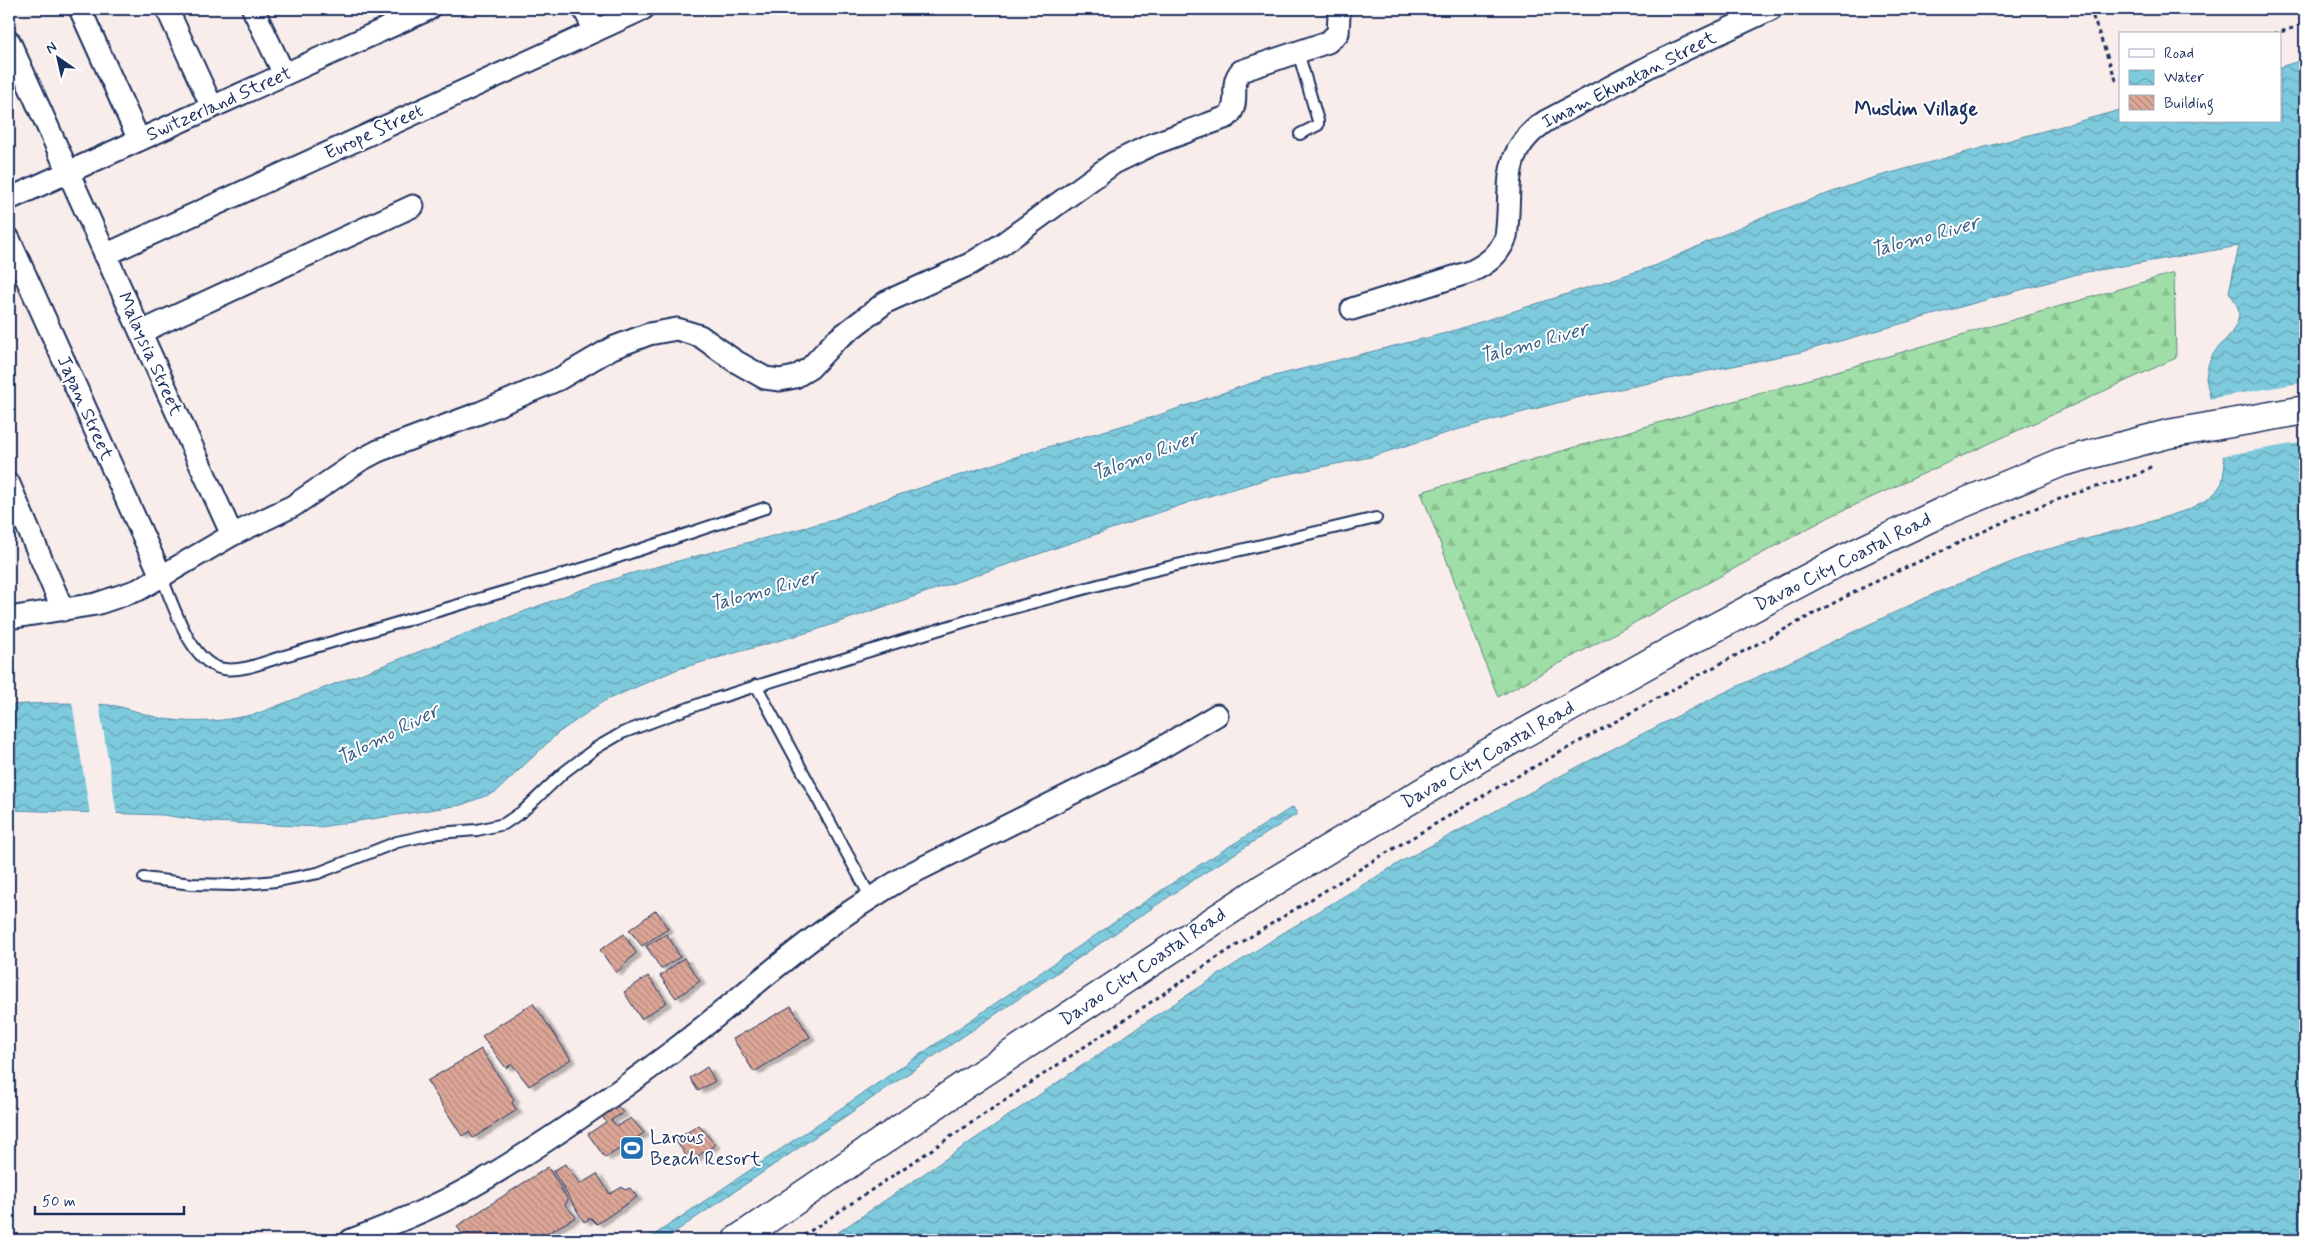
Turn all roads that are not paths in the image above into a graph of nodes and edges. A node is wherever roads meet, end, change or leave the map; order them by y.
1 (80, 9) edge
2 (168, 9) edge
3 (253, 9) edge
4 (428, 9) edge
5 (584, 9) edge
6 (643, 9) edge
7 (1338, 9) edge
8 (1771, 9) edge
9 (595, 31) junction
10 (9, 41) edge
11 (1298, 52) junction
12 (284, 74) junction
13 (212, 107) junction
14 (1300, 134) dead end
15 (139, 140) junction
16 (68, 172) junction
17 (9, 199) edge
18 (413, 206) dead end
19 (9, 239) edge
20 (105, 255) junction
21 (1352, 309) dead end
22 (140, 332) junction
23 (2305, 410) edge
24 (9, 484) edge
25 (765, 508) dead end
26 (1376, 518) dead end
27 (232, 535) junction
28 (162, 578) junction
29 (63, 610) junction
30 (9, 618) edge
31 (756, 685) junction
32 (1217, 715) dead end
33 (144, 878) dead end
34 (871, 898) junction
35 (351, 1240) edge
36 (736, 1240) edge

1 - 15 street
2 - 13 street
3 - 12 street
4 - 12 street, Switzerland Street
5 - 9 street
6 - 9 street, Europe Street
7 - 11 street
8 - 21 street, Imam Ekmatan Street
9 - 20 street, Europe Street
10 - 16 street, Malaysia Street
11 - 14 lane
11 - 27 street
12 - 13 street, Switzerland Street
13 - 15 street, Switzerland Street
15 - 16 street, Switzerland Street
16 - 17 street, Switzerland Street
16 - 20 street, Malaysia Street
18 - 22 street
19 - 28 street, Japan Street
20 - 22 street, Malaysia Street
22 - 27 street, Malaysia Street
23 - 36 main road, Davao City Coastal Road
24 - 29 street
25 - 28 lane
26 - 31 lane
27 - 28 street
28 - 29 street
29 - 30 street
31 - 33 lane
31 - 34 lane
32 - 34 street
34 - 35 street

